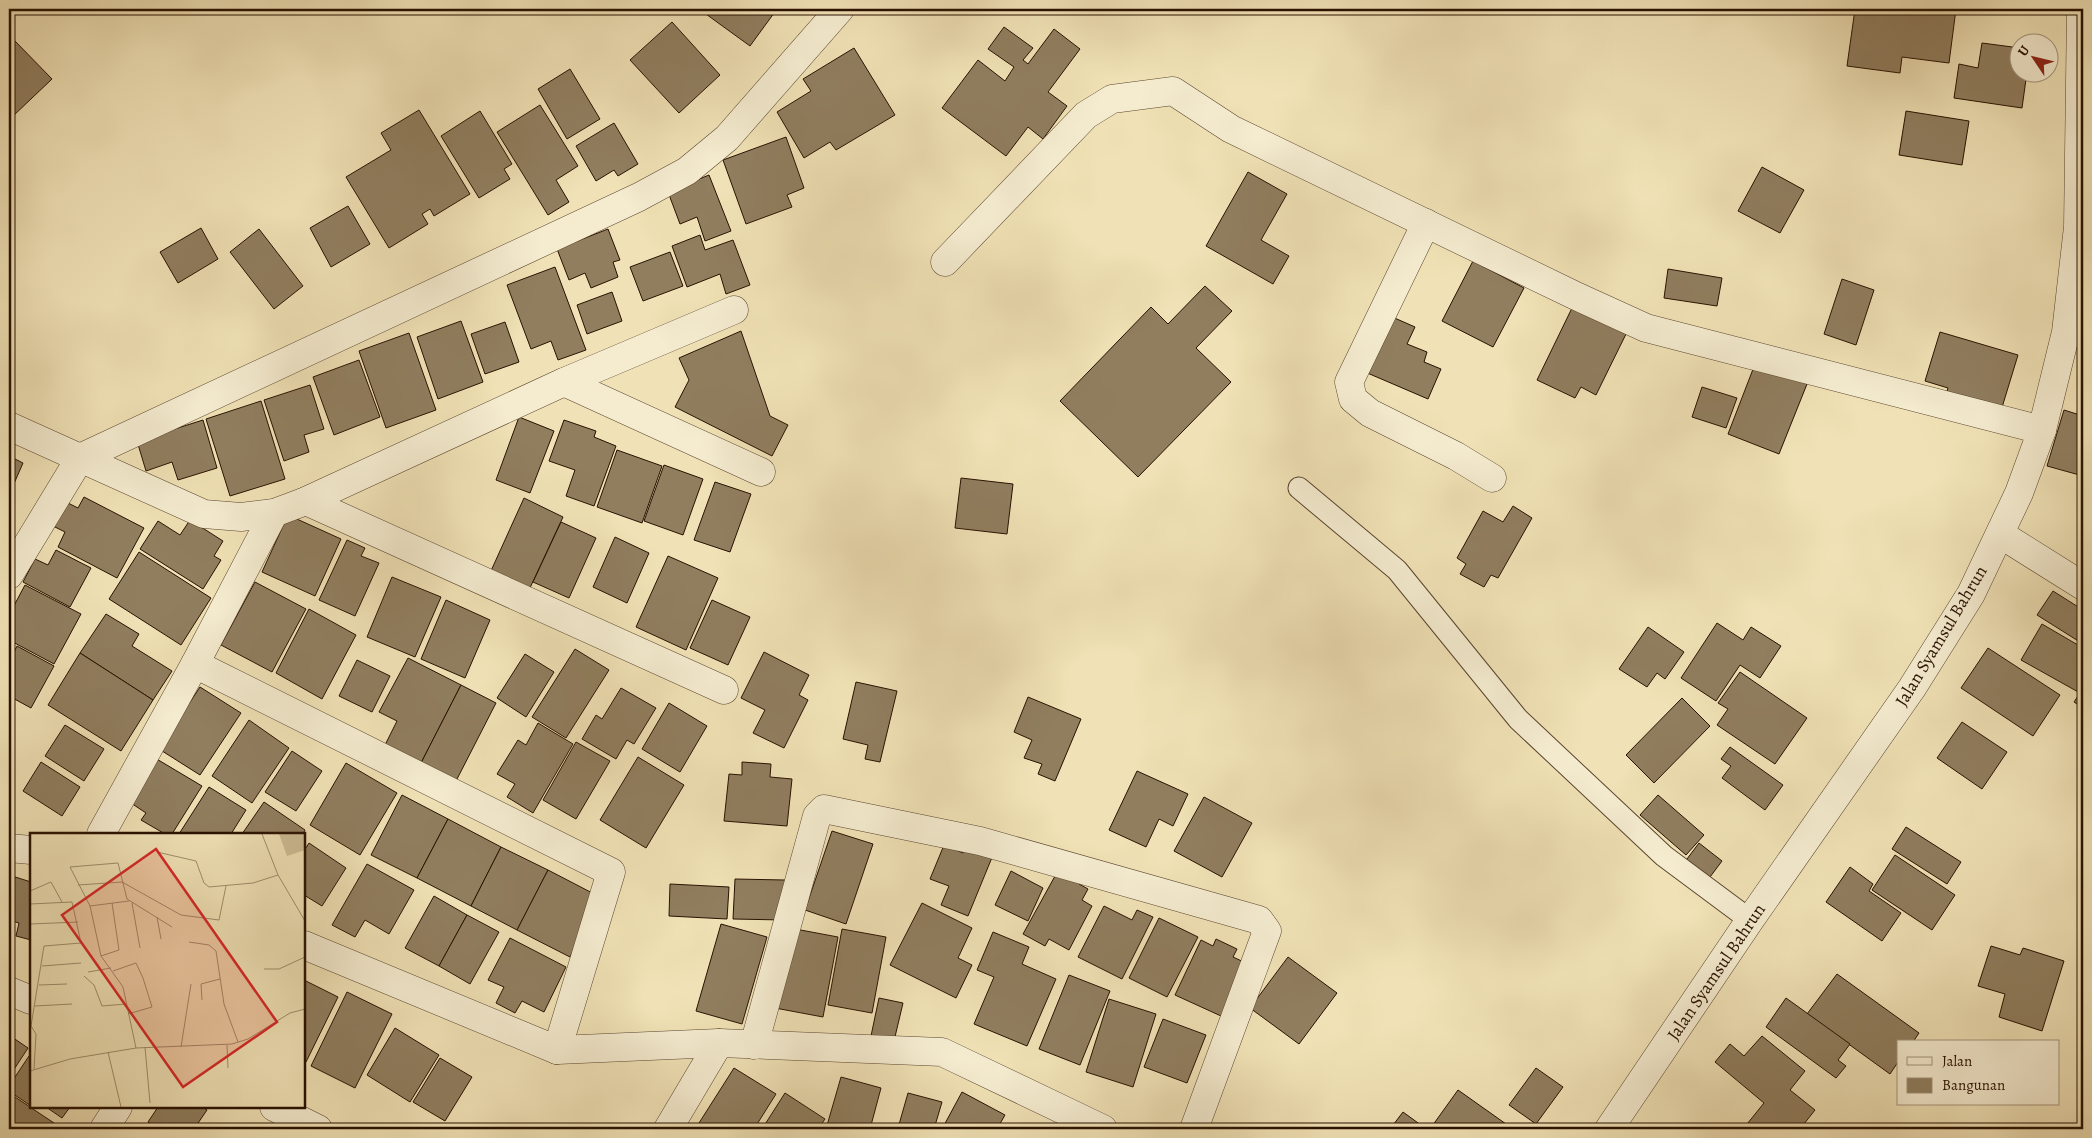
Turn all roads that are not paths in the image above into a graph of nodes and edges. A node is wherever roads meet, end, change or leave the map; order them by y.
1 (840, 9) edge
2 (2081, 9) edge
3 (1426, 223) junction
4 (944, 262) dead end
5 (734, 310) dead end
6 (564, 382) junction
7 (9, 426) edge
8 (2042, 430) junction
9 (80, 458) junction
10 (761, 472) dead end
11 (1492, 478) dead end
12 (1300, 488) dead end
13 (306, 501) junction
14 (274, 513) junction
15 (2000, 534) junction
16 (9, 574) edge
17 (2083, 586) edge
18 (195, 664) junction
19 (724, 690) dead end
20 (102, 833) edge
21 (9, 848) edge
22 (30, 850) edge
23 (1750, 920) junction
24 (305, 945) edge
25 (9, 991) edge
26 (30, 1000) edge
27 (719, 1042) junction
28 (754, 1045) junction
29 (557, 1050) junction
30 (117, 1108) edge
31 (276, 1108) edge
32 (1092, 1127) edge
33 (104, 1129) edge
34 (318, 1129) edge
35 (668, 1129) edge
36 (1194, 1129) edge
37 (1609, 1129) edge

1 - 9 street
2 - 8 street, Jalan Syamsul Bahrun
3 - 4 street
3 - 8 street
3 - 11 street
5 - 6 street
6 - 10 street
6 - 13 street
7 - 9 street
8 - 15 street, Jalan Syamsul Bahrun
9 - 14 street
9 - 16 street
12 - 23 lane
13 - 14 street
13 - 19 street
14 - 18 street
15 - 17 street
15 - 23 street, Jalan Syamsul Bahrun
18 - 20 street
18 - 29 street
21 - 22 street
23 - 37 street, Jalan Syamsul Bahrun
24 - 29 street
25 - 26 street
27 - 28 street
27 - 29 street
27 - 35 street
28 - 32 street
28 - 36 street
30 - 33 street
31 - 34 street

